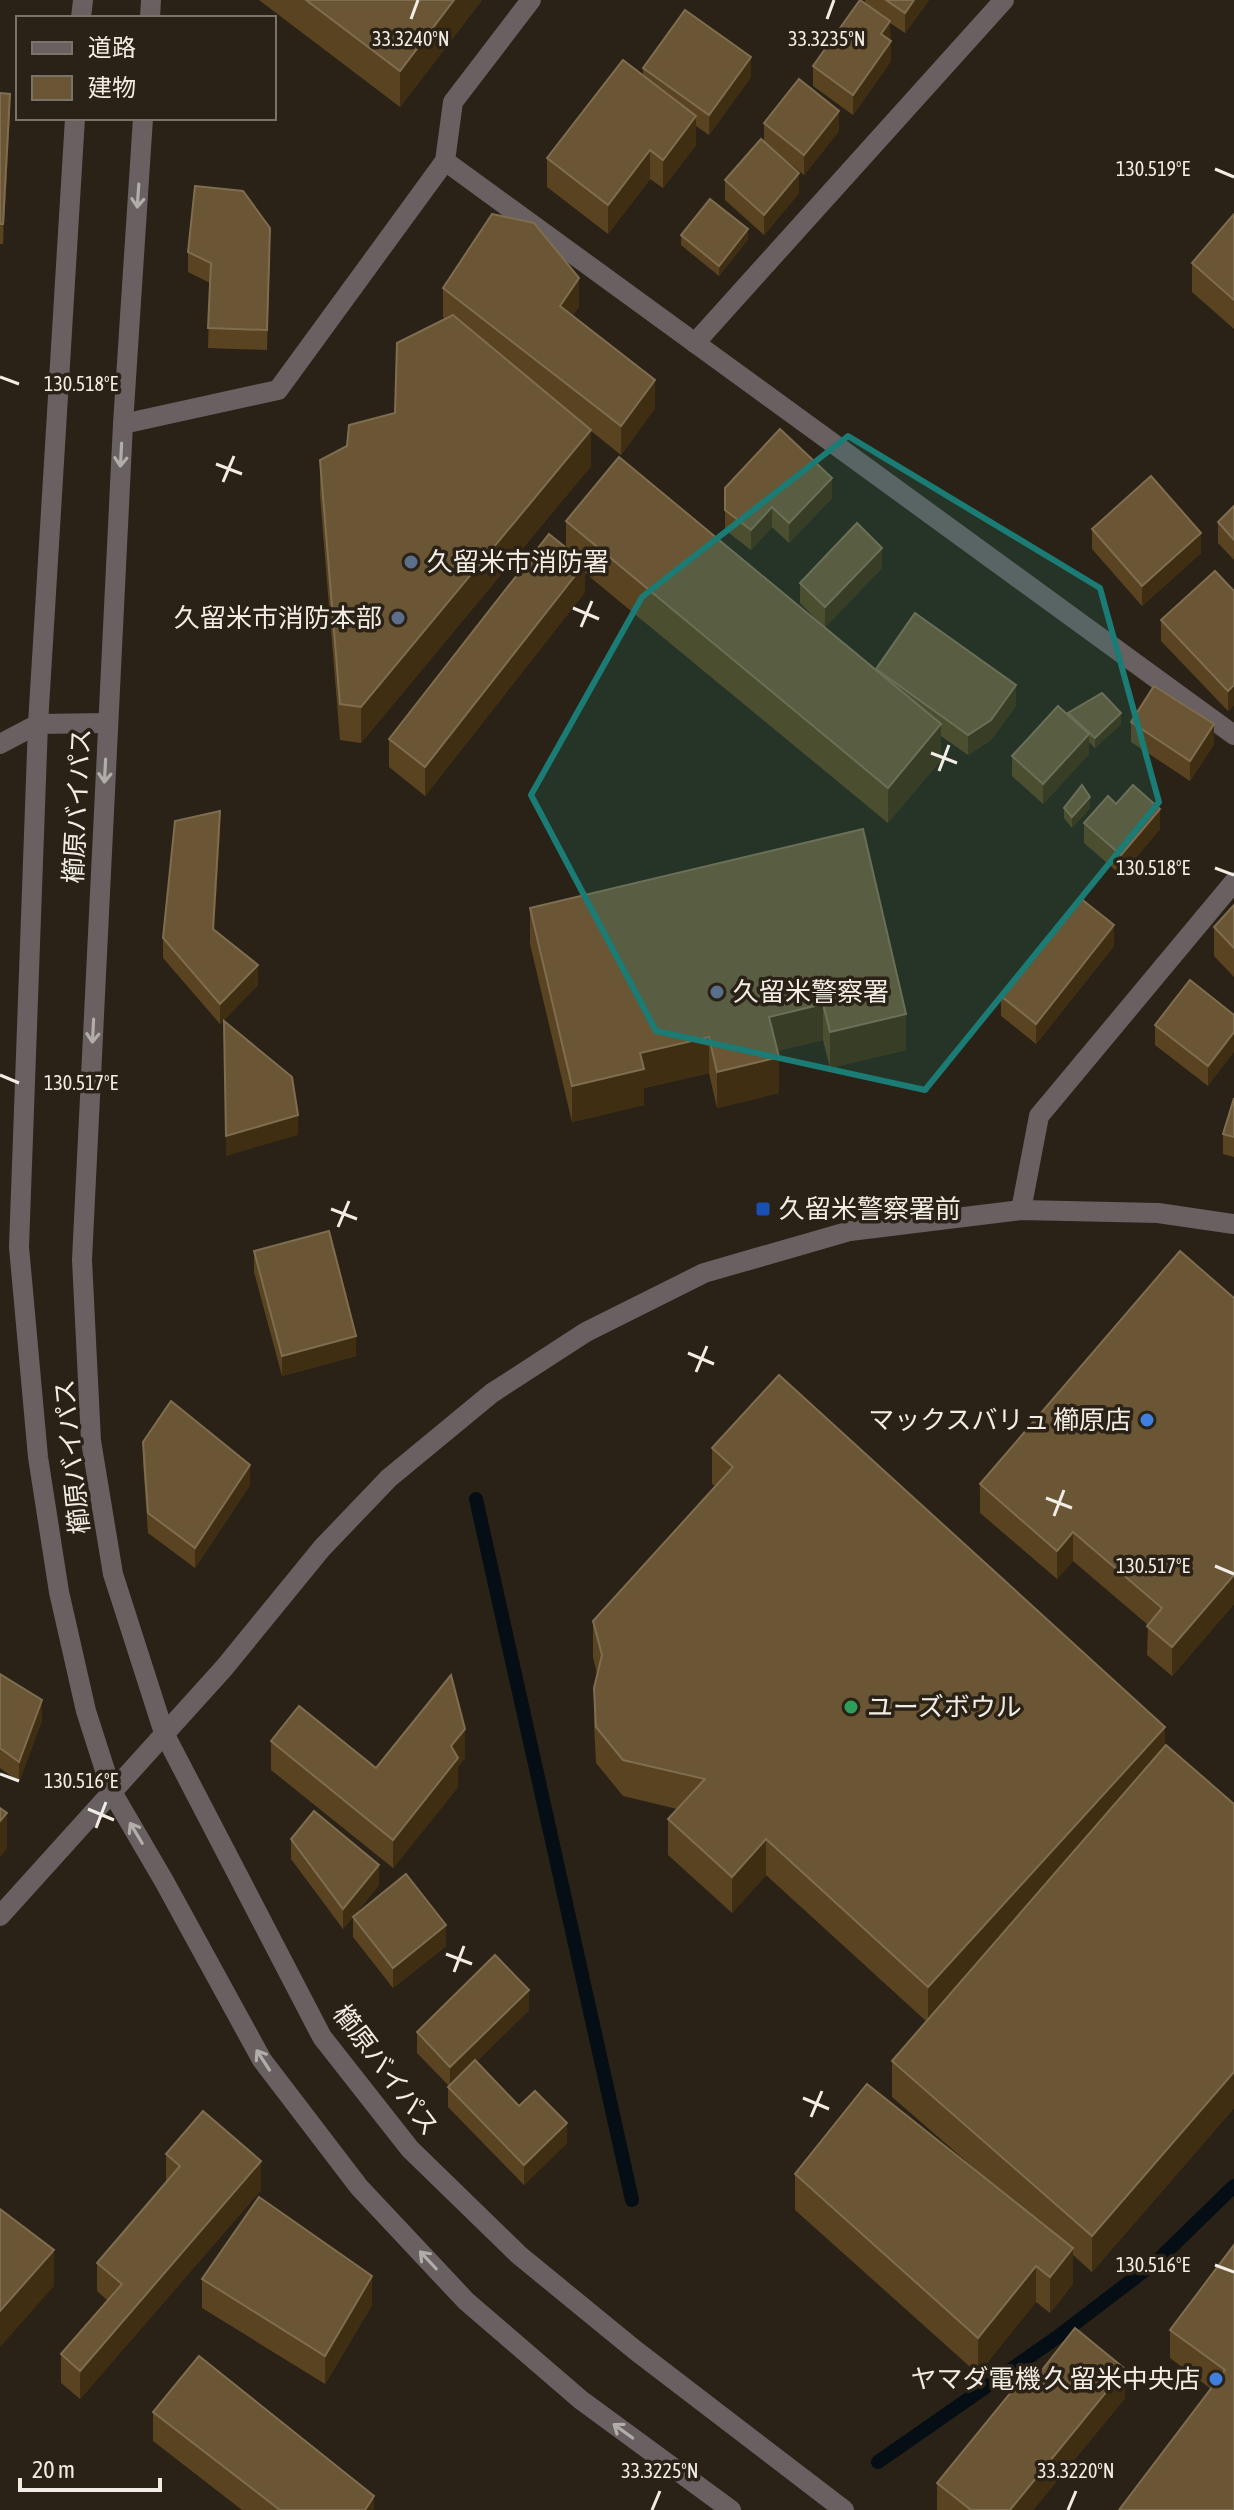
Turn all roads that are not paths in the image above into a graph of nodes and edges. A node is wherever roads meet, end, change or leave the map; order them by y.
1 (531, 0) edge
2 (1004, 0) edge
3 (75, 120) edge
4 (143, 120) edge
5 (445, 161) junction
6 (695, 343) junction
7 (123, 424) junction
8 (107, 723) junction
9 (38, 724) junction
10 (1234, 735) edge
11 (0, 744) edge
12 (1234, 882) edge
13 (1021, 1210) junction
14 (1234, 1224) edge
15 (164, 1733) junction
16 (112, 1792) junction
17 (0, 1916) edge
18 (731, 2510) edge
19 (844, 2510) edge

1 - 5 street
2 - 6 street
3 - 9 street, 櫛原バイパス
4 -> 7 street, 櫛原バイパス
5 - 6 street
5 - 7 street
6 - 10 street
7 -> 8 street, 櫛原バイパス
8 - 9 street
8 -> 15 street, 櫛原バイパス
9 - 11 street
9 - 16 street, 櫛原バイパス
12 - 13 street
13 - 14 street
13 - 15 street
15 - 16 street
15 - 19 street, 櫛原バイパス
16 - 17 street
18 -> 16 street, 櫛原バイパス

